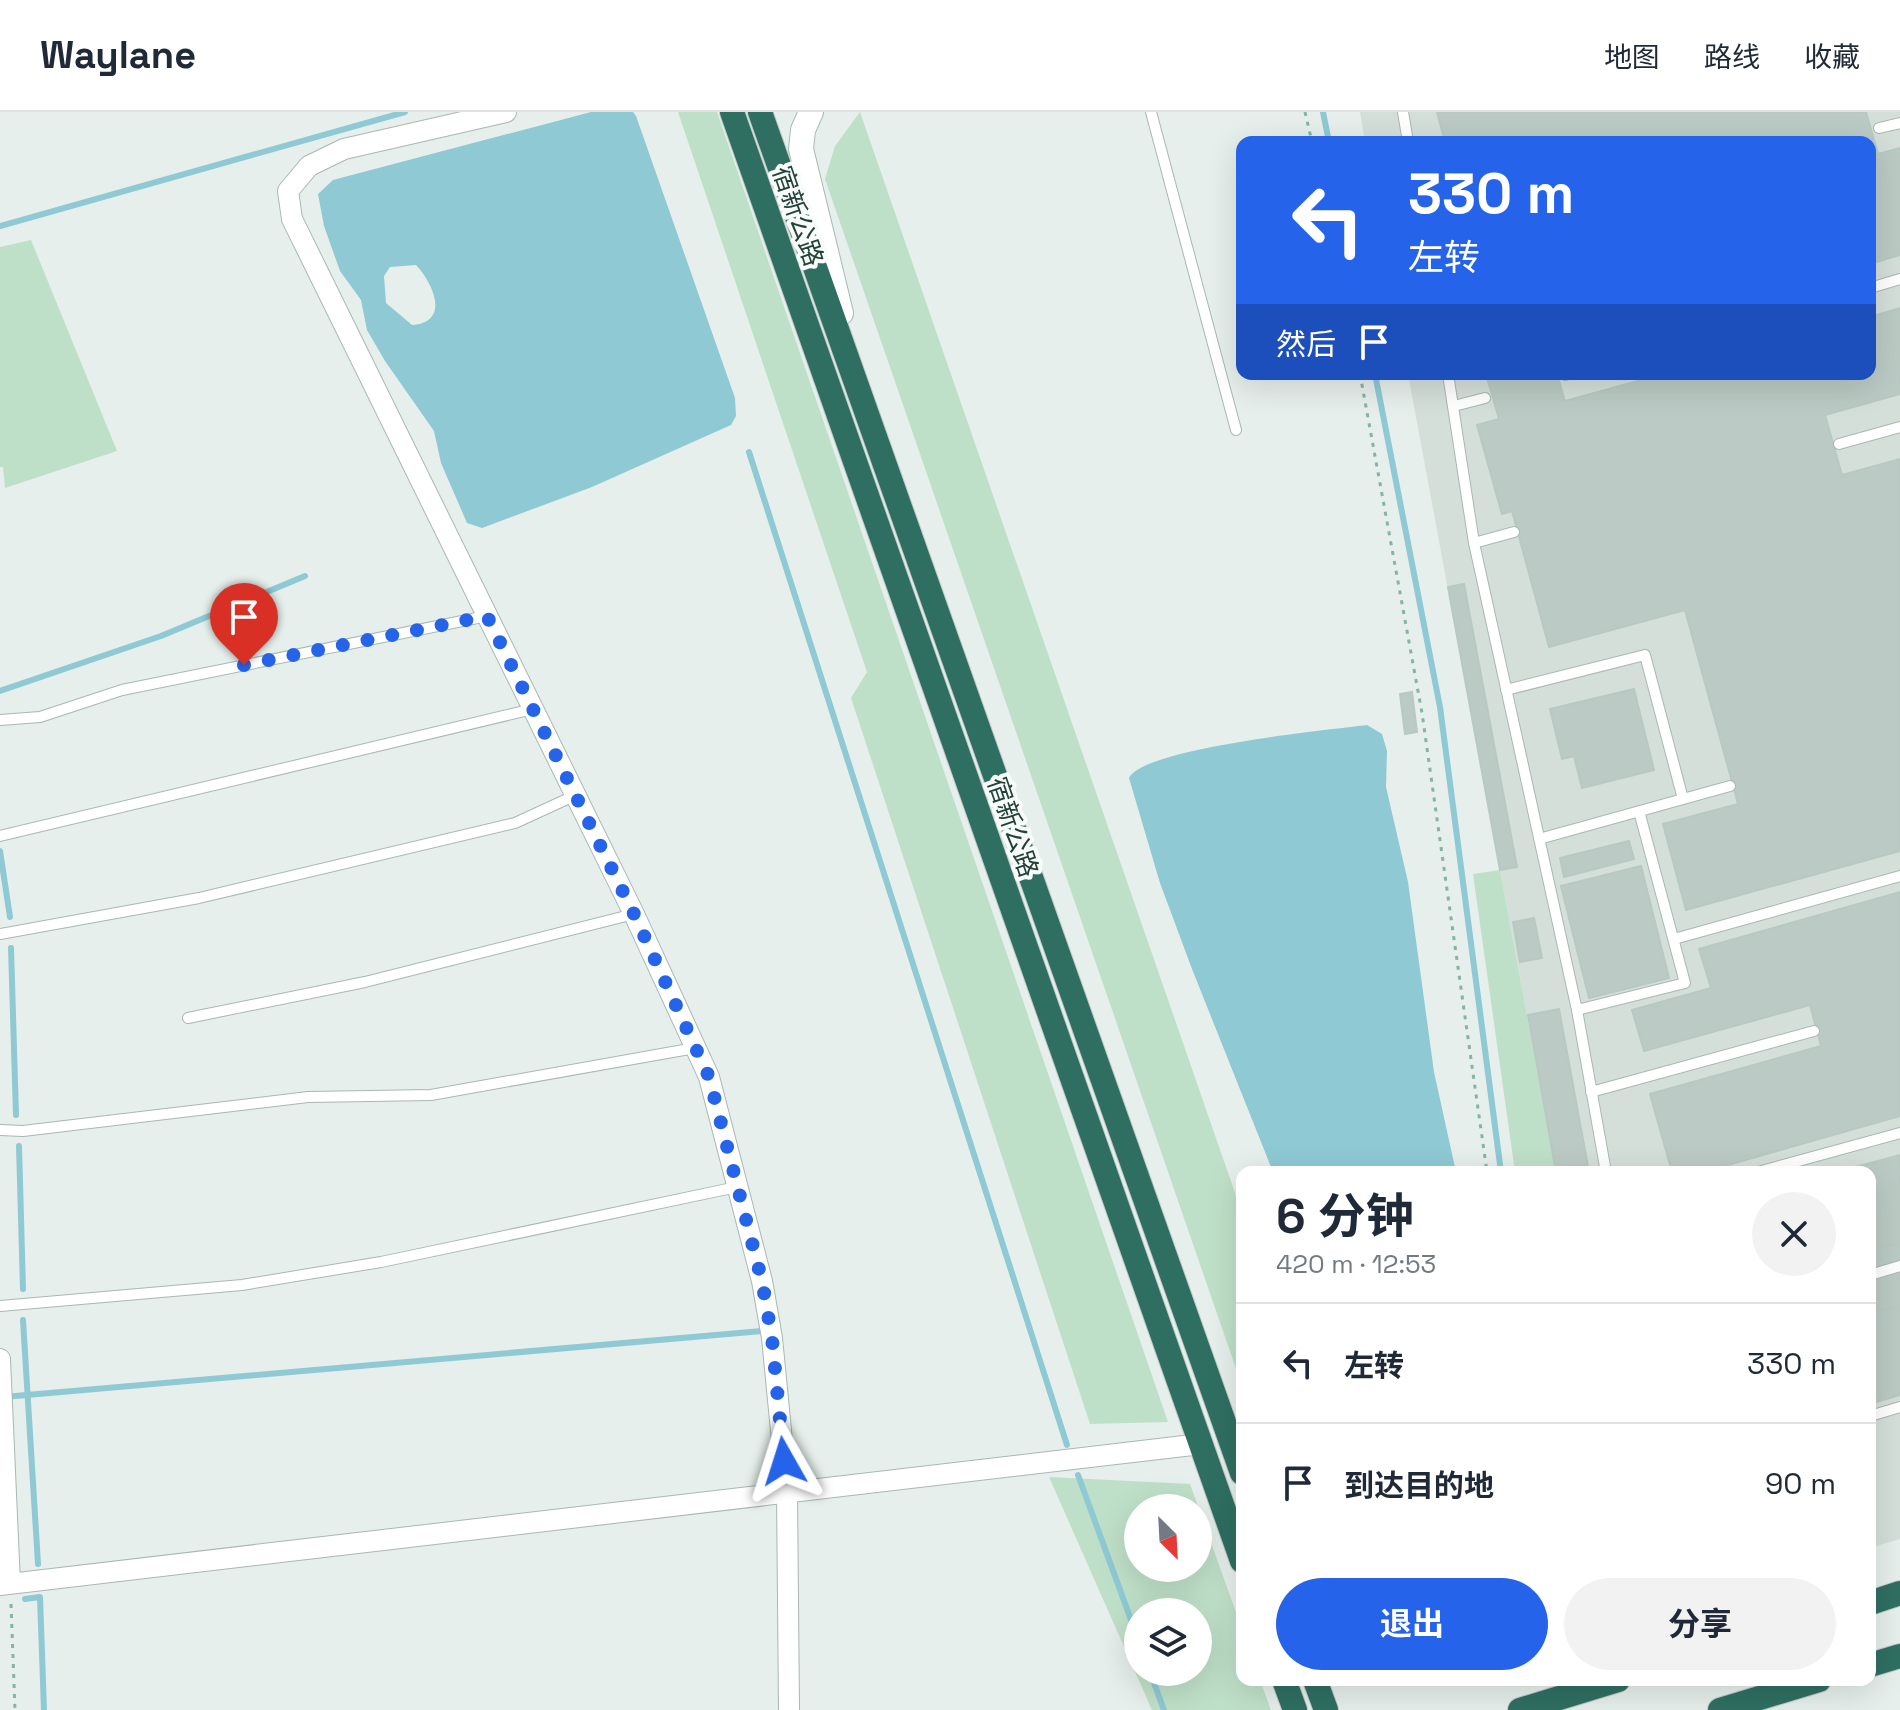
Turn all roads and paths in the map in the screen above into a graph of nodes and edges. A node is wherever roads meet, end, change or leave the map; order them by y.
1 (506, 112) edge
2 (732, 112) edge
3 (760, 112) edge
4 (811, 112) edge
5 (1151, 112) edge
6 (1305, 112) edge
7 (1403, 112) edge
8 (1900, 123) edge
9 (1879, 128) dead end
10 (1311, 136) edge
11 (1407, 136) edge
12 (1900, 279) edge
13 (1876, 286) edge
14 (1361, 380) edge
15 (1449, 380) edge
16 (1485, 398) dead end
17 (1454, 406) junction
18 (1900, 427) edge
19 (1236, 430) dead end
20 (876, 439) junction
21 (1839, 444) dead end
22 (1514, 532) dead end
23 (1474, 543) junction
24 (487, 616) junction
25 (1506, 690) junction
26 (533, 709) junction
27 (0, 720) edge
28 (1730, 786) dead end
29 (576, 795) junction
30 (1683, 799) junction
31 (1639, 811) junction
32 (0, 836) edge
33 (1539, 839) junction
34 (1900, 876) edge
35 (634, 914) junction
36 (0, 934) edge
37 (1674, 939) junction
38 (1577, 1010) junction
39 (188, 1018) dead end
40 (1814, 1031) dead end
41 (695, 1048) junction
42 (1591, 1092) junction
43 (0, 1130) edge
44 (1900, 1133) edge
45 (1486, 1166) edge
46 (1605, 1166) edge
47 (1780, 1166) edge
48 (737, 1187) junction
49 (1900, 1266) edge
50 (1876, 1273) edge
51 (0, 1306) edge
52 (0, 1359) edge
53 (2, 1397) edge
54 (1900, 1407) edge
55 (1876, 1414) edge
56 (1201, 1444) junction
57 (1236, 1456) edge
58 (787, 1492) junction
59 (1236, 1544) edge
60 (5, 1585) edge
61 (1900, 1593) edge
62 (1876, 1601) edge
63 (1900, 1656) edge
64 (1876, 1663) edge
65 (1286, 1686) edge
66 (1317, 1686) edge
67 (1598, 1686) edge
68 (1799, 1686) edge
69 (15, 1710) edge
70 (789, 1710) edge
71 (1295, 1710) edge
72 (1326, 1710) edge
73 (1520, 1710) edge
74 (1720, 1710) edge

1 - 24 street
2 - 56 highway, 宿新公路
3 - 20 highway, 宿新公路
4 - 20 street
5 - 19 lane
6 - 10 path
7 - 11 lane
8 - 9 lane
12 - 13 lane
14 - 45 path
15 - 17 lane
16 - 17 lane
17 - 23 lane
18 - 21 lane
20 - 57 highway, 宿新公路
22 - 23 lane
23 - 25 lane
24 - 26 street
24 - 27 lane
25 - 30 lane
25 - 33 lane
26 - 29 street
26 - 32 lane
28 - 30 lane
29 - 35 street
29 - 36 lane
30 - 31 lane
31 - 33 lane
31 - 37 lane
33 - 38 lane
34 - 37 lane
35 - 39 lane
35 - 41 street
37 - 38 lane
38 - 42 lane
40 - 42 lane
41 - 43 lane
41 - 48 street
42 - 46 lane
44 - 47 lane
48 - 51 lane
48 - 58 street
49 - 50 lane
52 - 53 street
53 - 60 street
54 - 55 lane
56 - 58 street
56 - 59 highway, 宿新公路
58 - 60 street
58 - 70 street
60 - 69 path
61 - 62 highway
63 - 64 highway
65 - 71 highway
66 - 72 highway
67 - 73 highway
68 - 74 highway

